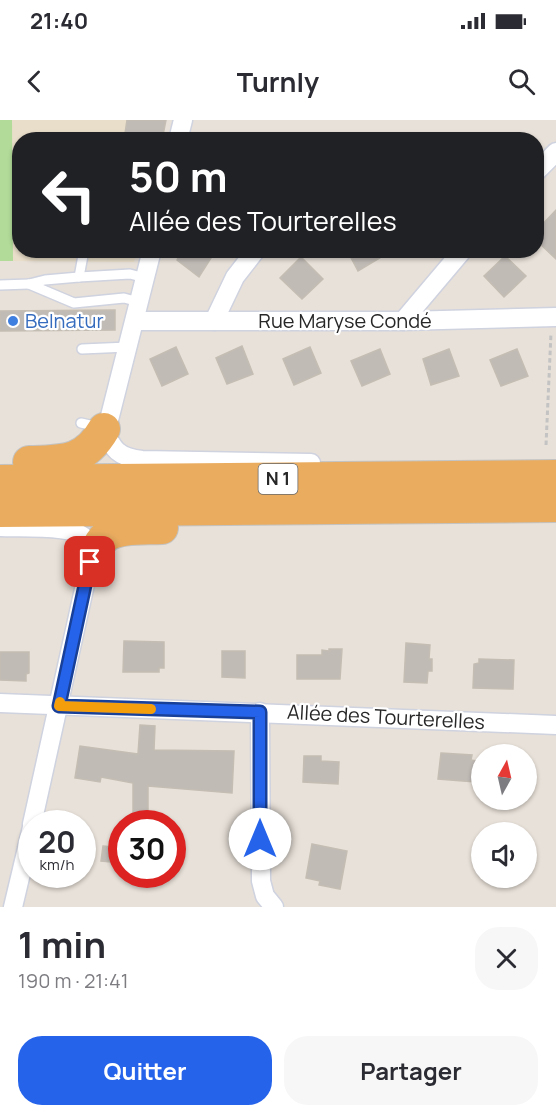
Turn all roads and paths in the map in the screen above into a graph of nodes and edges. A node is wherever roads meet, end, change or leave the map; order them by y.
1 (556, 152) edge
2 (544, 164) edge
3 (83, 258) edge
4 (150, 258) edge
5 (250, 258) edge
6 (456, 258) edge
7 (79, 277) junction
8 (145, 278) junction
9 (29, 284) junction
10 (0, 285) edge
11 (139, 302) junction
12 (554, 317) edge
13 (135, 321) junction
14 (214, 321) junction
15 (403, 321) junction
16 (128, 347) junction
17 (82, 349) dead end
18 (92, 426) junction
19 (546, 445) dead end
20 (0, 463) edge
21 (548, 476) edge
22 (0, 481) edge
23 (447, 506) junction
24 (556, 506) edge
25 (0, 511) edge
26 (0, 527) edge
27 (90, 562) junction
28 (0, 703) edge
29 (59, 706) junction
30 (260, 712) junction
31 (556, 725) edge
32 (35, 810) edge
33 (18, 888) edge
34 (270, 902) edge
35 (14, 907) edge

1 - 2 street
3 - 7 lane
4 - 8 street
5 - 14 street
6 - 15 street
7 - 8 lane
7 - 9 lane
8 - 11 street
9 - 10 lane
9 - 11 lane
11 - 13 street
12 - 15 street, Rue Maryse Condé
12 - 19 path
13 - 14 street, Rue Maryse Condé
13 - 16 street
14 - 15 street, Rue Maryse Condé
16 - 17 lane
16 - 18 street
18 - 20 highway
18 - 21 street
21 - 22 highway, N 1
23 - 24 highway, N 1
23 - 25 highway, N 1
23 - 27 highway
26 - 27 street
27 - 29 street
28 - 29 street, Allée des Tourterelles
29 - 30 street, Allée des Tourterelles
29 - 32 street
30 - 31 street, Allée des Tourterelles
30 - 34 street
33 - 35 street

